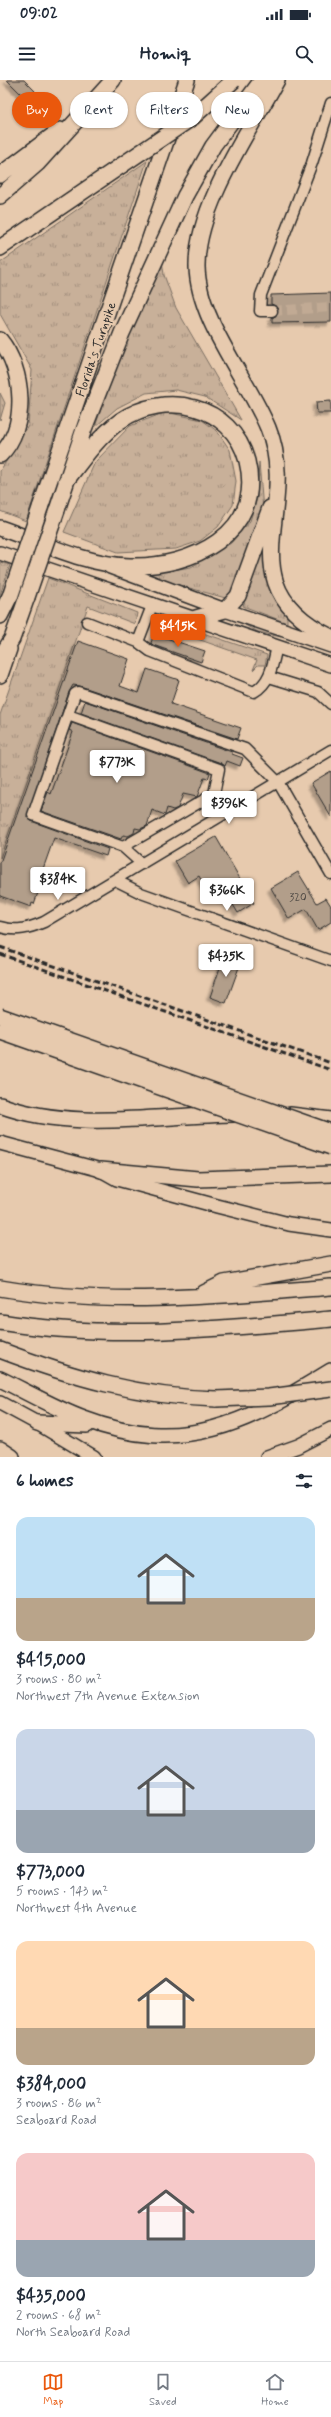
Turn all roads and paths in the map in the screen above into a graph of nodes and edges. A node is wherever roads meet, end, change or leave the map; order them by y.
1 (113, 80) edge
2 (187, 80) edge
3 (234, 80) edge
4 (262, 80) edge
5 (277, 80) edge
6 (102, 92) edge
7 (331, 103) edge
8 (70, 123) edge
9 (70, 127) edge
10 (0, 175) edge
11 (0, 196) edge
12 (0, 248) edge
13 (272, 311) tunnel mouth
14 (0, 340) edge
15 (0, 455) edge
16 (66, 481) junction
17 (278, 490) junction
18 (0, 528) edge
19 (0, 553) edge
20 (86, 558) junction
21 (153, 604) junction
22 (224, 610) junction
23 (0, 616) edge
24 (196, 618) junction
25 (87, 622) dead end
26 (331, 637) edge
27 (12, 639) junction
28 (138, 642) junction
29 (278, 646) junction
30 (331, 646) edge
31 (0, 658) edge
32 (331, 665) edge
33 (0, 675) edge
34 (269, 677) junction
35 (331, 704) edge
36 (68, 715) junction
37 (331, 750) edge
38 (278, 782) junction
39 (123, 847) junction
40 (142, 864) junction
41 (331, 874) edge
42 (115, 880) junction
43 (0, 927) edge
44 (331, 961) edge
45 (0, 1016) edge
46 (0, 1031) edge
47 (0, 1105) edge
48 (331, 1120) edge
49 (331, 1132) edge
50 (0, 1143) edge
51 (331, 1147) edge
52 (101, 1170) junction
53 (331, 1174) edge
54 (331, 1230) edge
55 (331, 1264) edge
56 (331, 1287) edge
57 (0, 1288) edge
58 (193, 1297) junction
59 (331, 1318) edge
60 (0, 1322) edge
61 (0, 1350) edge
62 (331, 1371) edge
63 (0, 1379) edge
64 (331, 1389) edge
65 (0, 1403) edge
66 (38, 1423) junction
67 (114, 1428) junction
68 (331, 1429) edge
69 (298, 1446) junction
70 (0, 1449) edge
71 (12, 1457) edge
72 (94, 1457) edge
73 (268, 1457) edge
74 (284, 1457) edge

1 - 6 highway
2 - 23 highway, Florida's Turnpike, bridge
3 - 12 highway, bridge
4 - 16 highway, Florida's Turnpike
5 - 17 highway
7 - 13 street
8 - 10 highway
9 - 11 highway
14 - 15 highway
16 - 20 highway
16 - 27 highway, Florida's Turnpike, bridge
17 - 22 highway
17 - 26 highway
18 - 20 highway
19 - 21 main road
20 - 22 main road
21 - 24 main road
21 - 28 street
22 - 24 highway
22 - 30 main road
24 - 29 main road
25 - 28 street
27 - 31 highway
27 - 33 highway
28 - 34 street
29 - 32 main road
29 - 34 street
34 - 35 street
36 - 38 street
36 - 39 street
36 - 39 street
37 - 38 street
38 - 40 street
38 - 41 street
39 - 40 street
40 - 42 street
42 - 43 street
42 - 44 street
45 - 49 highway, bridge
46 - 51 highway, bridge
47 - 48 highway
50 - 52 main road
52 - 53 highway
52 - 54 main road
55 - 58 highway
56 - 58 highway
57 - 58 highway
59 - 60 highway
61 - 64 highway, bridge
62 - 67 highway
63 - 67 highway
65 - 66 main road
66 - 67 highway
66 - 72 main road
68 - 69 main road
69 - 73 main road
69 - 74 main road
70 - 71 highway

